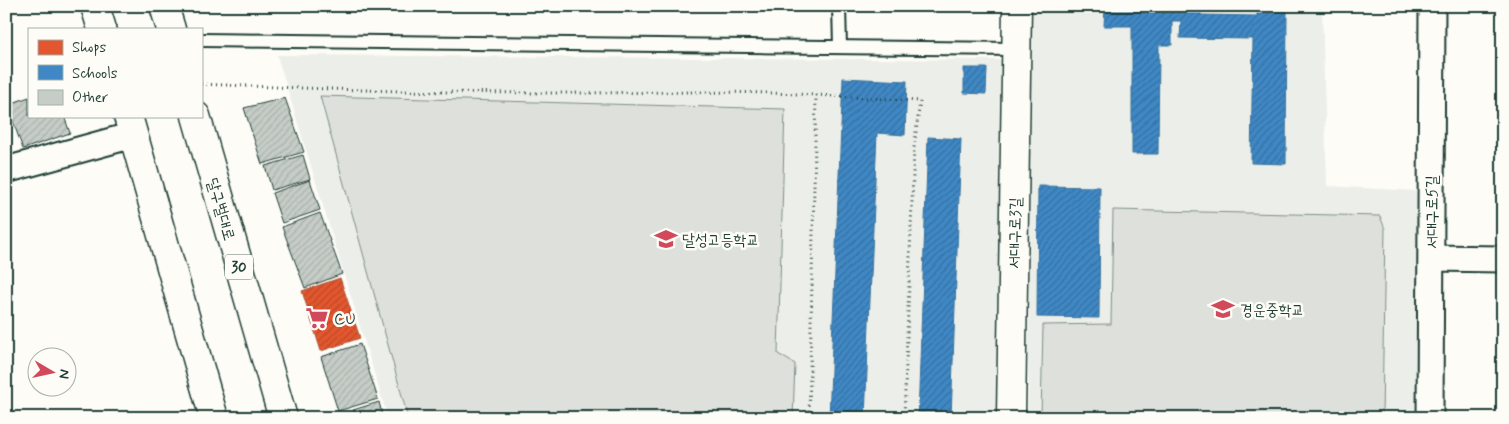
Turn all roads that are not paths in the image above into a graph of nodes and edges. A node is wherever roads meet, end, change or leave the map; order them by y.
1 (164, 6) edge
2 (839, 6) edge
3 (1017, 6) edge
4 (1432, 6) edge
5 (170, 28) edge
6 (202, 40) edge
7 (840, 47) junction
8 (1016, 49) junction
9 (197, 118) edge
10 (130, 126) edge
11 (6, 170) edge
12 (1431, 258) junction
13 (1503, 258) edge
14 (214, 418) edge
15 (283, 418) edge
16 (1011, 418) edge
17 (1430, 418) edge

1 - 5 main road
2 - 7 lane
3 - 8 main road, 서대구로3길
4 - 12 street, 서대구로5길
6 - 7 lane
7 - 8 lane
8 - 16 main road, 서대구로3길
9 - 15 main road, 달구벌대로 / 30
10 - 11 street
10 - 14 main road
12 - 13 street
12 - 17 street, 서대구로5길

